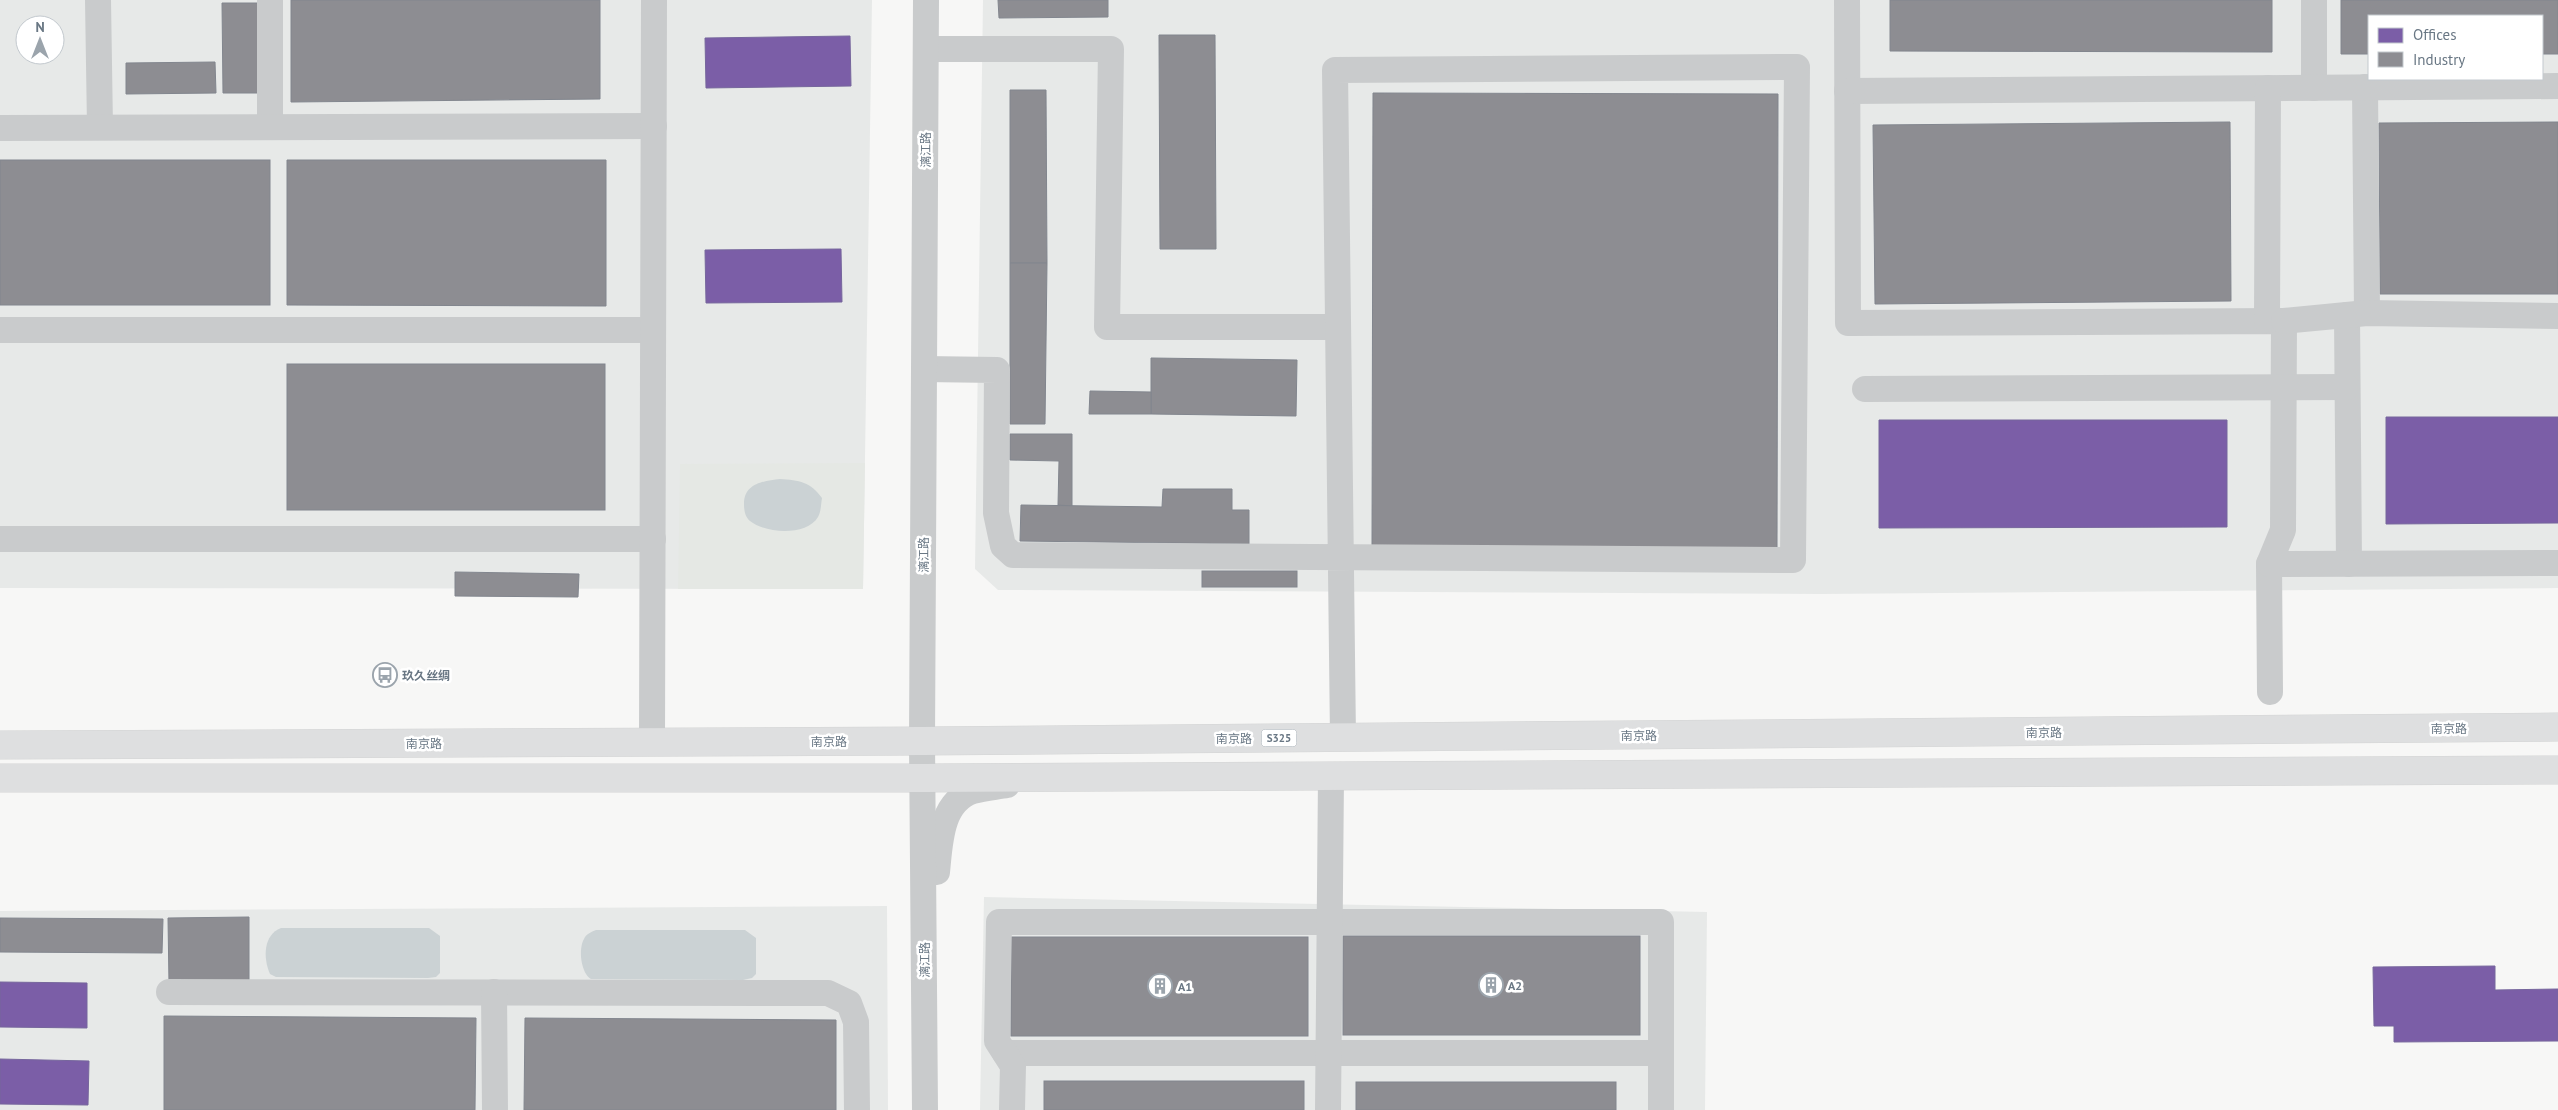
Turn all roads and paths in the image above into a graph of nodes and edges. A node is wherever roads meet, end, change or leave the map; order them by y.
1 (98, 0) edge
2 (270, 0) edge
3 (654, 0) edge
4 (926, 0) edge
5 (1847, 0) edge
6 (2314, 0) edge
7 (926, 48) junction
8 (2558, 86) edge
9 (2365, 87) junction
10 (2268, 88) junction
11 (2314, 88) junction
12 (1847, 91) junction
13 (654, 126) junction
14 (100, 127) junction
15 (270, 127) junction
16 (0, 128) edge
17 (2357, 314) junction
18 (2558, 316) edge
19 (2276, 321) junction
20 (1338, 327) junction
21 (0, 330) edge
22 (653, 330) junction
23 (924, 369) junction
24 (2284, 387) junction
25 (2348, 387) junction
26 (1865, 389) dead end
27 (0, 539) edge
28 (652, 539) junction
29 (1341, 557) junction
30 (2558, 563) edge
31 (2269, 564) junction
32 (2349, 564) junction
33 (2270, 692) dead end
34 (2558, 727) edge
35 (1343, 737) junction
36 (922, 741) junction
37 (652, 742) junction
38 (0, 745) edge
39 (2558, 770) edge
40 (1331, 776) junction
41 (1045, 777) junction
42 (0, 778) edge
43 (922, 778) junction
44 (1330, 922) junction
45 (924, 979) junction
46 (168, 992) dead end
47 (494, 992) junction
48 (1004, 1053) junction
49 (1329, 1053) junction
50 (1661, 1053) junction
51 (495, 1110) edge
52 (857, 1110) edge
53 (925, 1110) edge
54 (1012, 1110) edge
55 (1328, 1110) edge
56 (1661, 1110) edge

1 - 14 street
2 - 15 street
3 - 13 street
4 - 7 street, 漓江路
5 - 12 street
6 - 11 street
7 - 20 street
7 - 23 street, 漓江路
8 - 9 street
9 - 11 street
9 - 17 street
10 - 11 street
10 - 12 street
10 - 19 street
12 - 19 street
13 - 15 street
13 - 22 street
14 - 15 street
14 - 16 street
17 - 18 street
17 - 19 street
17 - 25 street
19 - 24 street
20 - 29 street
20 - 29 street
21 - 22 street
22 - 28 street
23 - 29 street
23 - 36 street, 漓江路
24 - 25 street
24 - 26 street
24 - 31 street
25 - 32 street
27 - 28 street
28 - 37 street
29 - 35 street
30 - 32 street
31 - 32 street
31 - 33 street
34 - 35 main road, 南京路 / S325
35 - 36 main road, 南京路 / S325
36 - 37 main road, 南京路 / S325
36 - 43 street, 漓江路
37 - 38 main road, 南京路 / S325
39 - 40 main road
40 - 41 main road
40 - 44 street
41 - 43 main road
41 - 45 street
42 - 43 main road
43 - 45 street, 漓江路
44 - 48 street
44 - 49 street
44 - 50 street
45 - 53 street, 漓江路
46 - 47 street
47 - 51 street
47 - 52 street
48 - 49 street
48 - 54 street
49 - 50 street
49 - 55 street
50 - 56 street

